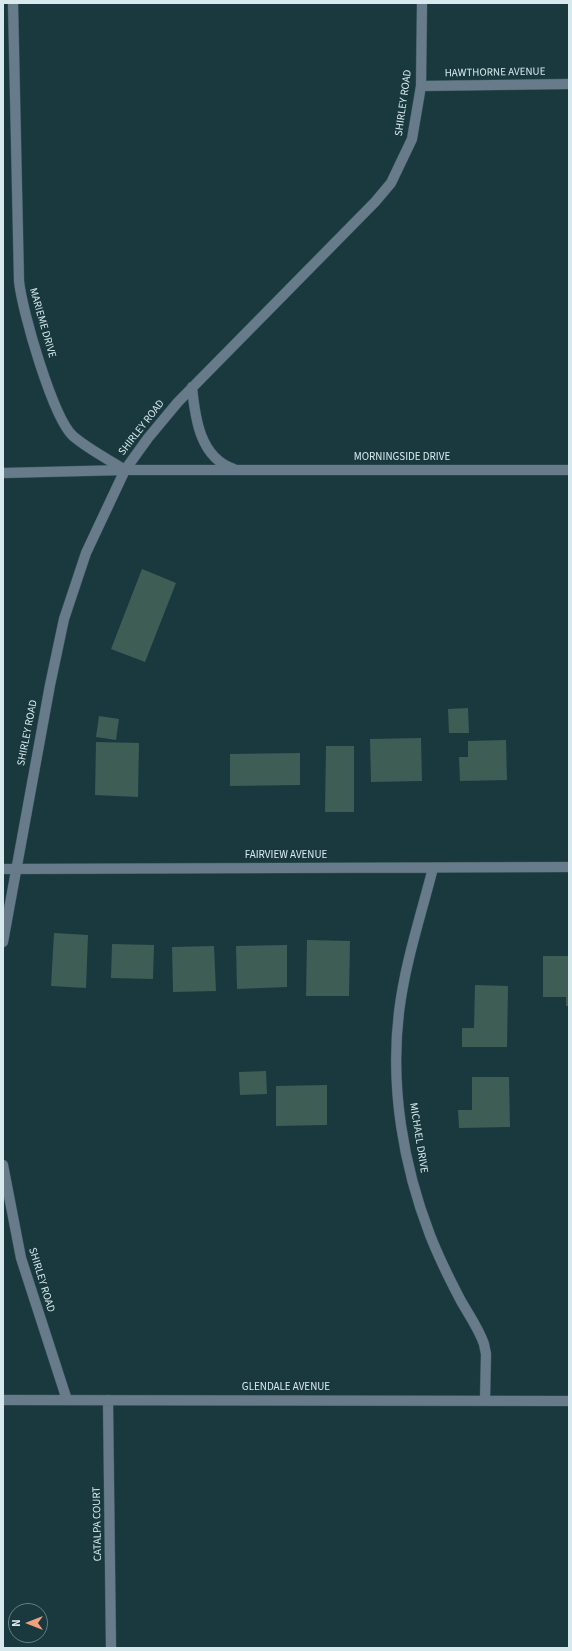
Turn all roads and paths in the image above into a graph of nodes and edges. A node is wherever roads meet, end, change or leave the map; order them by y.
1 (12, 3) edge
2 (422, 3) edge
3 (569, 84) edge
4 (421, 86) junction
5 (192, 387) junction
6 (124, 470) junction
7 (236, 470) junction
8 (569, 470) edge
9 (3, 474) edge
10 (433, 868) junction
11 (569, 868) edge
12 (3, 869) edge
13 (15, 870) junction
14 (3, 942) edge
15 (3, 1165) edge
16 (3, 1400) edge
17 (67, 1400) junction
18 (108, 1400) junction
19 (485, 1400) junction
20 (569, 1401) edge
21 (111, 1648) edge

1 - 6 street, MARIEME DRIVE
2 - 4 street, SHIRLEY ROAD
3 - 4 street, HAWTHORNE AVENUE
4 - 5 street, SHIRLEY ROAD
5 - 6 street, SHIRLEY ROAD
5 - 7 street
6 - 7 street, MORNINGSIDE DRIVE
6 - 9 street, MORNINGSIDE DRIVE
6 - 13 street, SHIRLEY ROAD
7 - 8 street, MORNINGSIDE DRIVE
10 - 11 street, FAIRVIEW AVENUE
10 - 13 street, FAIRVIEW AVENUE
10 - 19 street, MICHAEL DRIVE
12 - 13 street, FAIRVIEW AVENUE
13 - 14 street, SHIRLEY ROAD
15 - 17 street, SHIRLEY ROAD
16 - 17 street, GLENDALE AVENUE
17 - 18 street, GLENDALE AVENUE
18 - 19 street, GLENDALE AVENUE
18 - 21 street, CATALPA COURT
19 - 20 street, GLENDALE AVENUE

